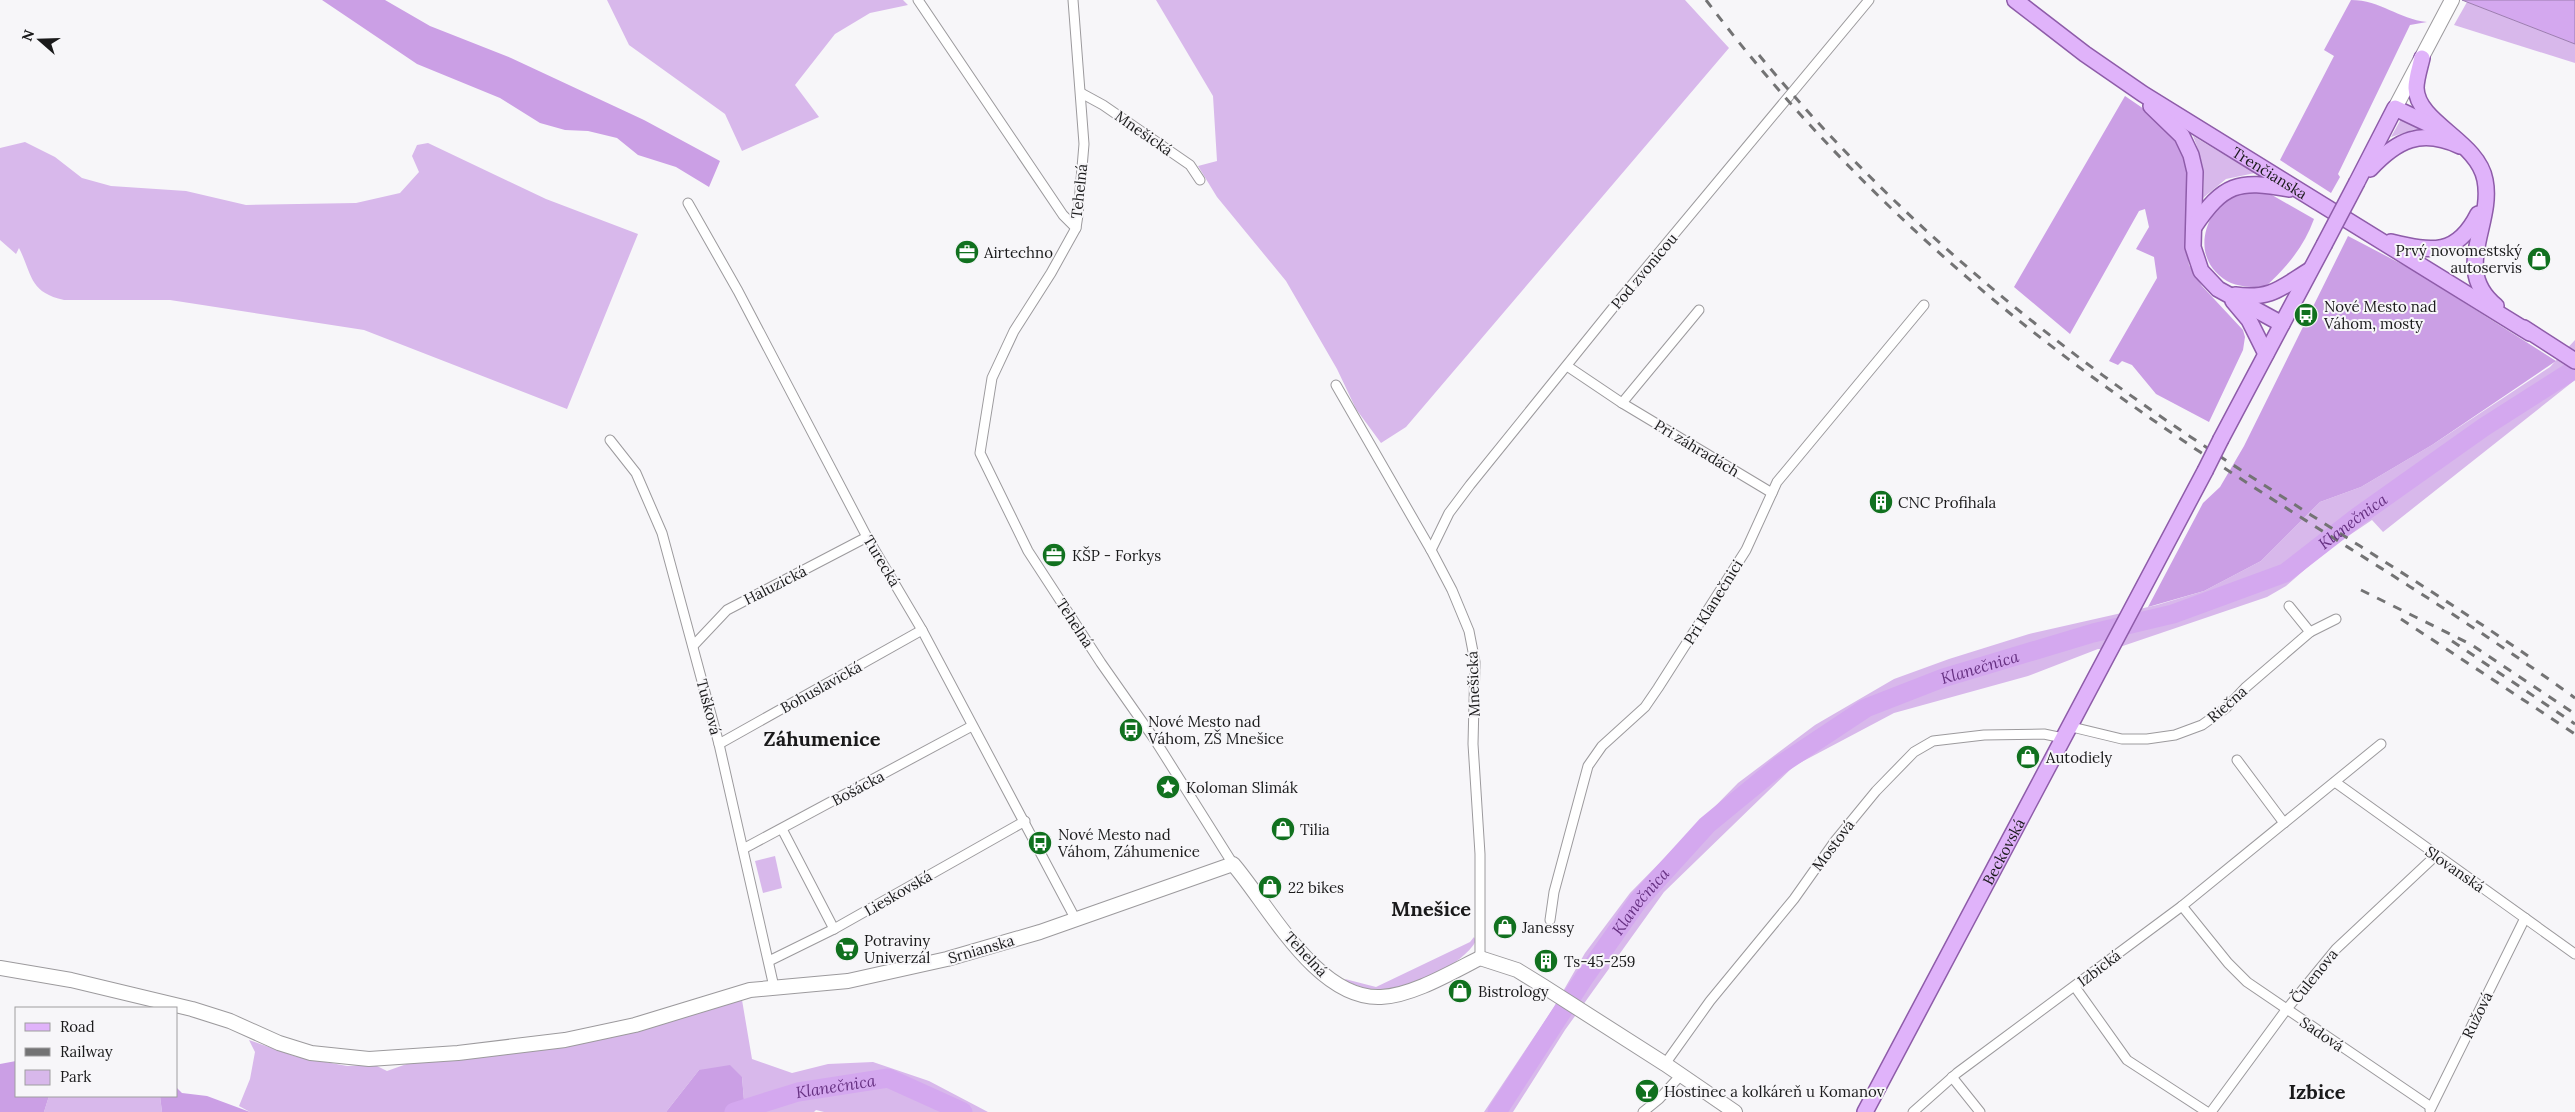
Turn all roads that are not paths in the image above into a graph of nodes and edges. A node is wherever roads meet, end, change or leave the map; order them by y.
1 (918, 0) edge
2 (1073, 0) edge
3 (1869, 0) edge
4 (2015, 0) edge
5 (2452, 0) edge
6 (2422, 58) junction
7 (1081, 93) junction
8 (2143, 94) junction
9 (2395, 108) junction
10 (2452, 135) junction
11 (2468, 149) junction
12 (1200, 180) dead end
13 (2358, 182) junction
14 (2300, 191) junction
15 (2485, 201) junction
16 (688, 203) dead end
17 (2194, 227) junction
18 (1076, 228) junction
19 (2378, 239) junction
20 (2311, 270) junction
21 (2226, 293) junction
22 (1924, 305) dead end
23 (1699, 310) dead end
24 (2282, 324) junction
25 (2530, 333) junction
26 (2266, 354) junction
27 (2573, 360) edge
28 (1567, 366) junction
29 (1336, 385) dead end
30 (1622, 403) junction
31 (610, 440) dead end
32 (1772, 493) junction
33 (867, 537) junction
34 (1431, 550) junction
35 (2289, 606) dead end
36 (2336, 620) dead end
37 (922, 630) junction
38 (2310, 632) junction
39 (693, 646) junction
40 (972, 726) junction
41 (2066, 732) junction
42 (719, 744) junction
43 (2381, 744) dead end
44 (2237, 760) dead end
45 (2335, 782) junction
46 (1025, 820) junction
47 (2284, 823) junction
48 (782, 829) junction
49 (744, 849) junction
50 (2434, 854) junction
51 (1232, 864) junction
52 (2182, 906) junction
53 (2525, 918) junction
54 (1076, 920) junction
55 (1550, 920) dead end
56 (834, 929) junction
57 (2575, 954) edge
58 (1480, 958) junction
59 (769, 962) junction
60 (0, 968) edge
61 (774, 987) junction
62 (2075, 987) junction
63 (2286, 1010) junction
64 (1665, 1064) junction
65 (1681, 1075) junction
66 (1952, 1077) junction
67 (2430, 1110) edge
68 (1643, 1112) edge
69 (1735, 1112) edge
70 (1865, 1112) edge
71 (1913, 1112) edge
72 (1980, 1112) edge
73 (2209, 1112) edge

1 - 18 street
2 - 7 street, Tehelná
3 - 28 street, Pod zvonicou
4 - 8 main road, Trenčianska
5 - 6 street
6 - 9 street
6 - 10 main road
7 - 12 street, Mnešická
7 - 18 street, Tehelná
8 - 14 main road, Trenčianska
8 - 17 main road
9 - 10 main road
9 - 13 main road
10 - 11 main road
11 - 13 main road
11 - 15 main road
13 - 20 main road, Beckovská, bridge
14 - 17 main road
14 - 19 main road, Trenčianska
15 - 19 main road
15 - 25 main road
16 - 33 street, Turecká
17 - 21 main road
18 - 51 street, Tehelná
19 - 25 main road, Trenčianska
20 - 21 main road
20 - 24 main road, Beckovská
21 - 24 main road
21 - 26 main road
22 - 32 street, Pri Klanečnici
23 - 30 street
24 - 26 main road, Beckovská
25 - 27 main road
26 - 41 main road, Beckovská, bridge
28 - 30 street, Pri záhradách
28 - 34 street, Pod zvonicou
29 - 34 street, Mnešická
30 - 32 street, Pri záhradách
31 - 39 street, Tušková
32 - 55 street, Pri Klanečnici
33 - 37 street, Turecká
33 - 39 street, Haluzická
34 - 58 street, Mnešická
35 - 38 street
36 - 38 street, Riečna
37 - 40 street, Turecká
37 - 42 street, Bohuslavická
38 - 41 street, Riečna
39 - 42 street, Tušková
40 - 46 street, Turecká
40 - 48 street, Bošácka
41 - 64 street, Mostová
41 - 70 main road, Beckovská
42 - 49 street, Tušková
43 - 45 street, Izbická
44 - 47 street
45 - 47 street, Izbická
45 - 50 street, Slovanská
46 - 54 street, Turecká
46 - 56 street, Lieskovská
47 - 52 street, Izbická
48 - 49 street, Bošácka
48 - 56 street
49 - 59 street, Tušková
50 - 53 street, Slovanská
50 - 63 street, Čulenova
51 - 54 street, Srnianska
51 - 58 street, Tehelná
52 - 62 street, Izbická
52 - 63 street, Sadová
53 - 57 street, Slovanská
53 - 67 street, Ružová
54 - 61 street, Srnianska
56 - 59 street, Lieskovská
58 - 64 street
59 - 61 street, Tušková
60 - 61 street, Srnianska
62 - 66 street, Izbická
62 - 73 street
63 - 67 street, Sadová
63 - 73 street, Čulenova
64 - 65 street
65 - 68 street
65 - 69 street
66 - 71 street, Izbická
66 - 72 street

